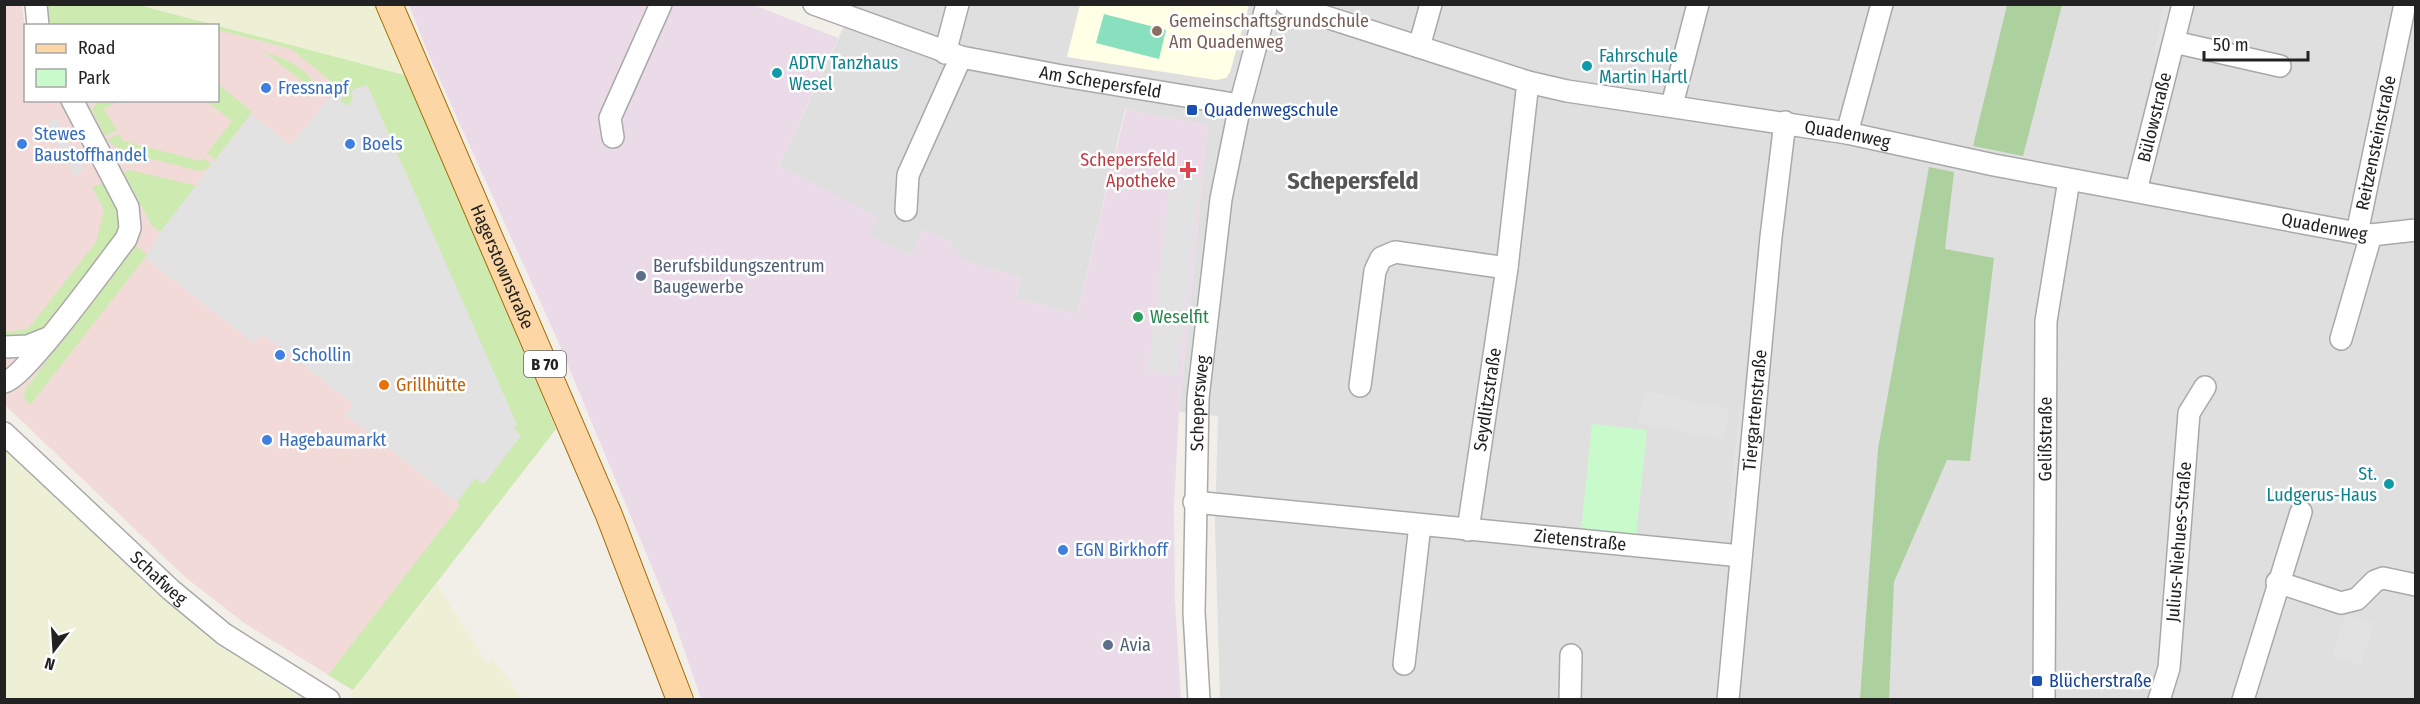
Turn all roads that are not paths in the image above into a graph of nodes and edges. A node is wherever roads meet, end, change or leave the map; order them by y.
1 (36, 4) edge
2 (388, 4) edge
3 (661, 4) edge
4 (814, 4) edge
5 (958, 4) edge
6 (1268, 4) edge
7 (1286, 4) edge
8 (1431, 4) edge
9 (1698, 4) edge
10 (1882, 4) edge
11 (2183, 4) edge
12 (2407, 14) edge
13 (38, 24) edge
14 (2174, 42) junction
15 (1419, 47) junction
16 (953, 55) junction
17 (2280, 66) dead end
18 (1528, 82) junction
19 (73, 102) edge
20 (1240, 105) junction
21 (1672, 105) junction
22 (1785, 122) junction
23 (1847, 133) junction
24 (613, 137) dead end
25 (2069, 180) junction
26 (2136, 191) junction
27 (906, 210) dead end
28 (2415, 230) edge
29 (2364, 234) junction
30 (1507, 268) junction
31 (49, 338) junction
32 (2341, 339) dead end
33 (4, 348) edge
34 (4, 382) edge
35 (1360, 386) dead end
36 (2205, 387) dead end
37 (4, 433) edge
38 (1194, 502) junction
39 (2301, 512) dead end
40 (1420, 525) junction
41 (1468, 530) junction
42 (1741, 556) junction
43 (2277, 582) junction
44 (2415, 585) edge
45 (1571, 655) dead end
46 (1404, 664) dead end
47 (329, 699) edge
48 (680, 699) edge
49 (1199, 699) edge
50 (1570, 699) edge
51 (1728, 699) edge
52 (2044, 699) edge
53 (2159, 699) edge
54 (2243, 699) edge

1 - 13 street
2 - 48 main road, Hagerstownstraße / B 70
3 - 24 street
4 - 16 street, Am Schepersfeld
5 - 16 street
6 - 20 street, Schepersweg
7 - 15 street, Quadenweg
8 - 15 street
9 - 21 street
10 - 23 street
11 - 14 street, Bülowstraße
12 - 29 street, Reitzensteinstraße
14 - 17 street
14 - 26 street, Bülowstraße
15 - 18 street, Quadenweg
16 - 20 street, Am Schepersfeld
16 - 27 street
18 - 21 street, Quadenweg
18 - 30 street, Seydlitzstraße
19 - 31 street
20 - 38 street, Schepersweg
21 - 22 street, Quadenweg
22 - 23 street, Quadenweg
22 - 42 street, Tiergartenstraße
23 - 25 street, Quadenweg
25 - 26 street, Quadenweg
25 - 52 street, Gelißstraße
26 - 29 street, Quadenweg
28 - 29 street, Quadenweg
29 - 32 street, Reitzensteinstraße
30 - 35 street
30 - 41 street, Seydlitzstraße
31 - 33 street
31 - 34 street
36 - 53 street, Julius-Niehues-Straße
37 - 47 street, Schafweg
38 - 40 street, Zietenstraße
38 - 49 street, Schepersweg
39 - 43 street
40 - 41 street, Zietenstraße
40 - 46 street
41 - 42 street, Zietenstraße
42 - 51 street, Tiergartenstraße
43 - 44 street
43 - 54 street
45 - 50 street

